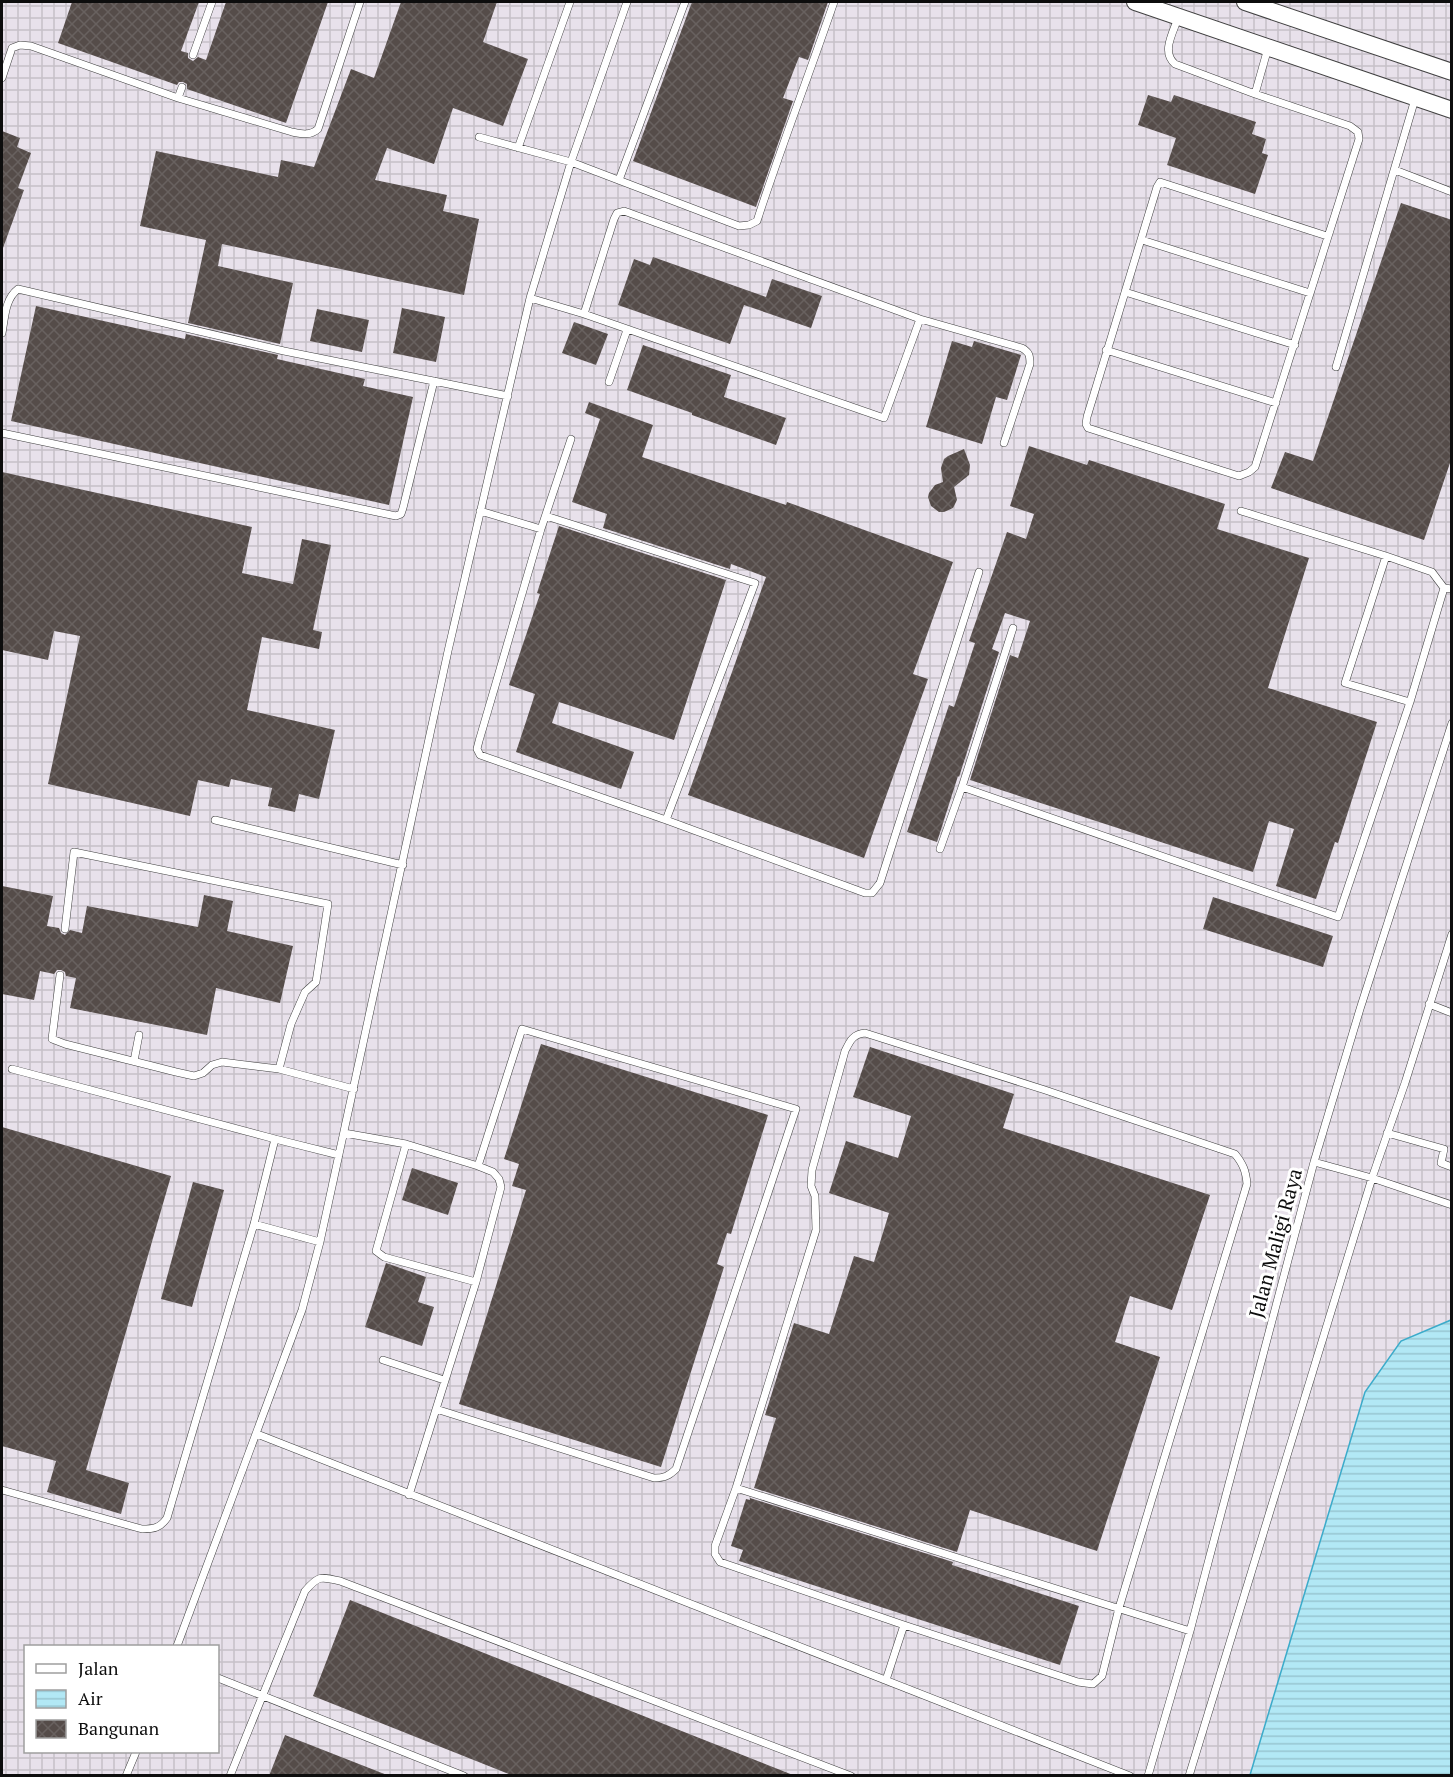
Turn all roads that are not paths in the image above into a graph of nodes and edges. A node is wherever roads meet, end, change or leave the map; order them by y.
1 (212, 2) edge
2 (360, 2) edge
3 (570, 2) edge
4 (627, 2) edge
5 (685, 2) edge
6 (834, 2) edge
7 (1136, 2) edge
8 (1245, 2) edge
9 (1263, 4) edge
10 (1178, 16) junction
11 (1268, 48) junction
12 (193, 55) dead end
13 (1452, 72) edge
14 (2, 78) edge
15 (182, 87) dead end
16 (1255, 94) junction
17 (1416, 96) junction
18 (178, 98) junction
19 (1452, 110) edge
20 (479, 137) dead end
21 (518, 148) junction
22 (571, 162) junction
23 (1395, 170) junction
24 (619, 180) junction
25 (1452, 192) edge
26 (1327, 236) junction
27 (1142, 240) junction
28 (1125, 292) junction
29 (1310, 293) junction
30 (530, 298) junction
31 (584, 314) junction
32 (920, 319) junction
33 (627, 330) junction
34 (2, 333) edge
35 (1294, 345) junction
36 (1106, 350) junction
37 (1336, 367) dead end
38 (434, 381) junction
39 (609, 382) dead end
40 (508, 396) junction
41 (1276, 403) junction
42 (2, 433) edge
43 (571, 439) dead end
44 (1004, 443) dead end
45 (480, 511) junction
46 (1240, 511) dead end
47 (546, 516) junction
48 (541, 529) junction
49 (1386, 556) junction
50 (979, 572) dead end
51 (1448, 589) edge
52 (1013, 628) dead end
53 (1410, 702) junction
54 (1452, 723) edge
55 (962, 787) junction
56 (215, 820) dead end
57 (666, 820) junction
58 (940, 849) dead end
59 (403, 865) junction
60 (65, 929) dead end
61 (1452, 934) edge
62 (60, 975) dead end
63 (1429, 1004) junction
64 (1452, 1012) edge
65 (139, 1035) dead end
66 (134, 1061) junction
67 (12, 1069) dead end
68 (279, 1069) junction
69 (354, 1089) junction
70 (344, 1133) junction
71 (1387, 1133) junction
72 (275, 1139) junction
73 (406, 1144) junction
74 (339, 1155) junction
75 (1314, 1162) junction
76 (478, 1166) junction
77 (1452, 1167) edge
78 (1372, 1178) junction
79 (1452, 1205) edge
80 (254, 1224) junction
81 (320, 1242) junction
82 (476, 1282) junction
83 (383, 1360) dead end
84 (444, 1380) junction
85 (436, 1409) junction
86 (257, 1434) junction
87 (736, 1488) junction
88 (2, 1490) edge
89 (409, 1494) junction
90 (1119, 1608) junction
91 (903, 1625) junction
92 (1190, 1631) junction
93 (178, 1645) edge
94 (219, 1678) edge
95 (886, 1680) junction
96 (263, 1695) junction
97 (136, 1753) edge
98 (126, 1776) edge
99 (230, 1776) edge
100 (464, 1776) edge
101 (851, 1776) edge
102 (1130, 1776) edge
103 (1148, 1776) edge
104 (1189, 1776) edge

1 - 12 lane
2 - 18 lane
3 - 21 lane
4 - 22 lane
5 - 24 lane
6 - 24 lane
7 - 10 street
8 - 9 street
9 - 13 street
10 - 11 street
10 - 16 lane
11 - 16 lane
11 - 17 street
14 - 18 lane
15 - 18 lane
16 - 26 lane
17 - 19 street
17 - 23 lane
20 - 21 lane
21 - 22 lane
22 - 24 lane
22 - 30 lane
23 - 25 lane
23 - 37 lane
26 - 27 lane
26 - 29 lane
27 - 28 lane
27 - 29 lane
28 - 35 lane
28 - 36 lane
29 - 35 lane
30 - 31 lane
30 - 40 lane
31 - 32 lane
31 - 33 lane
32 - 33 lane
32 - 44 lane
33 - 39 lane
34 - 38 lane
35 - 41 lane
36 - 41 lane
36 - 41 lane
38 - 40 lane
38 - 42 lane
40 - 45 lane
43 - 47 lane
45 - 48 lane
45 - 59 lane
46 - 49 lane
47 - 48 lane
47 - 57 lane
48 - 57 lane
49 - 51 lane
49 - 53 lane
50 - 57 lane
51 - 53 lane
52 - 55 lane
53 - 55 lane
54 - 75 lane, Jalan Maligi Raya
55 - 58 lane
56 - 59 lane
59 - 69 lane
60 - 68 lane
61 - 63 lane
62 - 66 lane
63 - 64 lane
63 - 71 lane
65 - 66 lane
66 - 68 lane
67 - 72 lane
68 - 69 lane
69 - 70 lane
70 - 73 lane
70 - 74 lane
71 - 77 lane
71 - 78 lane
72 - 74 lane
72 - 80 lane
73 - 76 lane
73 - 82 lane
74 - 81 lane
75 - 78 lane
75 - 92 lane, Jalan Maligi Raya
76 - 82 lane
76 - 85 lane
78 - 79 lane
78 - 104 lane
80 - 81 lane
80 - 88 lane
81 - 86 lane
82 - 84 lane
83 - 84 lane
84 - 85 lane
85 - 89 lane
86 - 89 lane
86 - 93 lane
87 - 90 lane
87 - 90 lane
87 - 91 lane
89 - 95 lane
90 - 91 lane
90 - 92 lane
91 - 95 lane
92 - 103 lane, Jalan Maligi Raya
94 - 96 lane
95 - 102 lane
96 - 99 lane
96 - 100 lane
96 - 101 lane
97 - 98 lane

